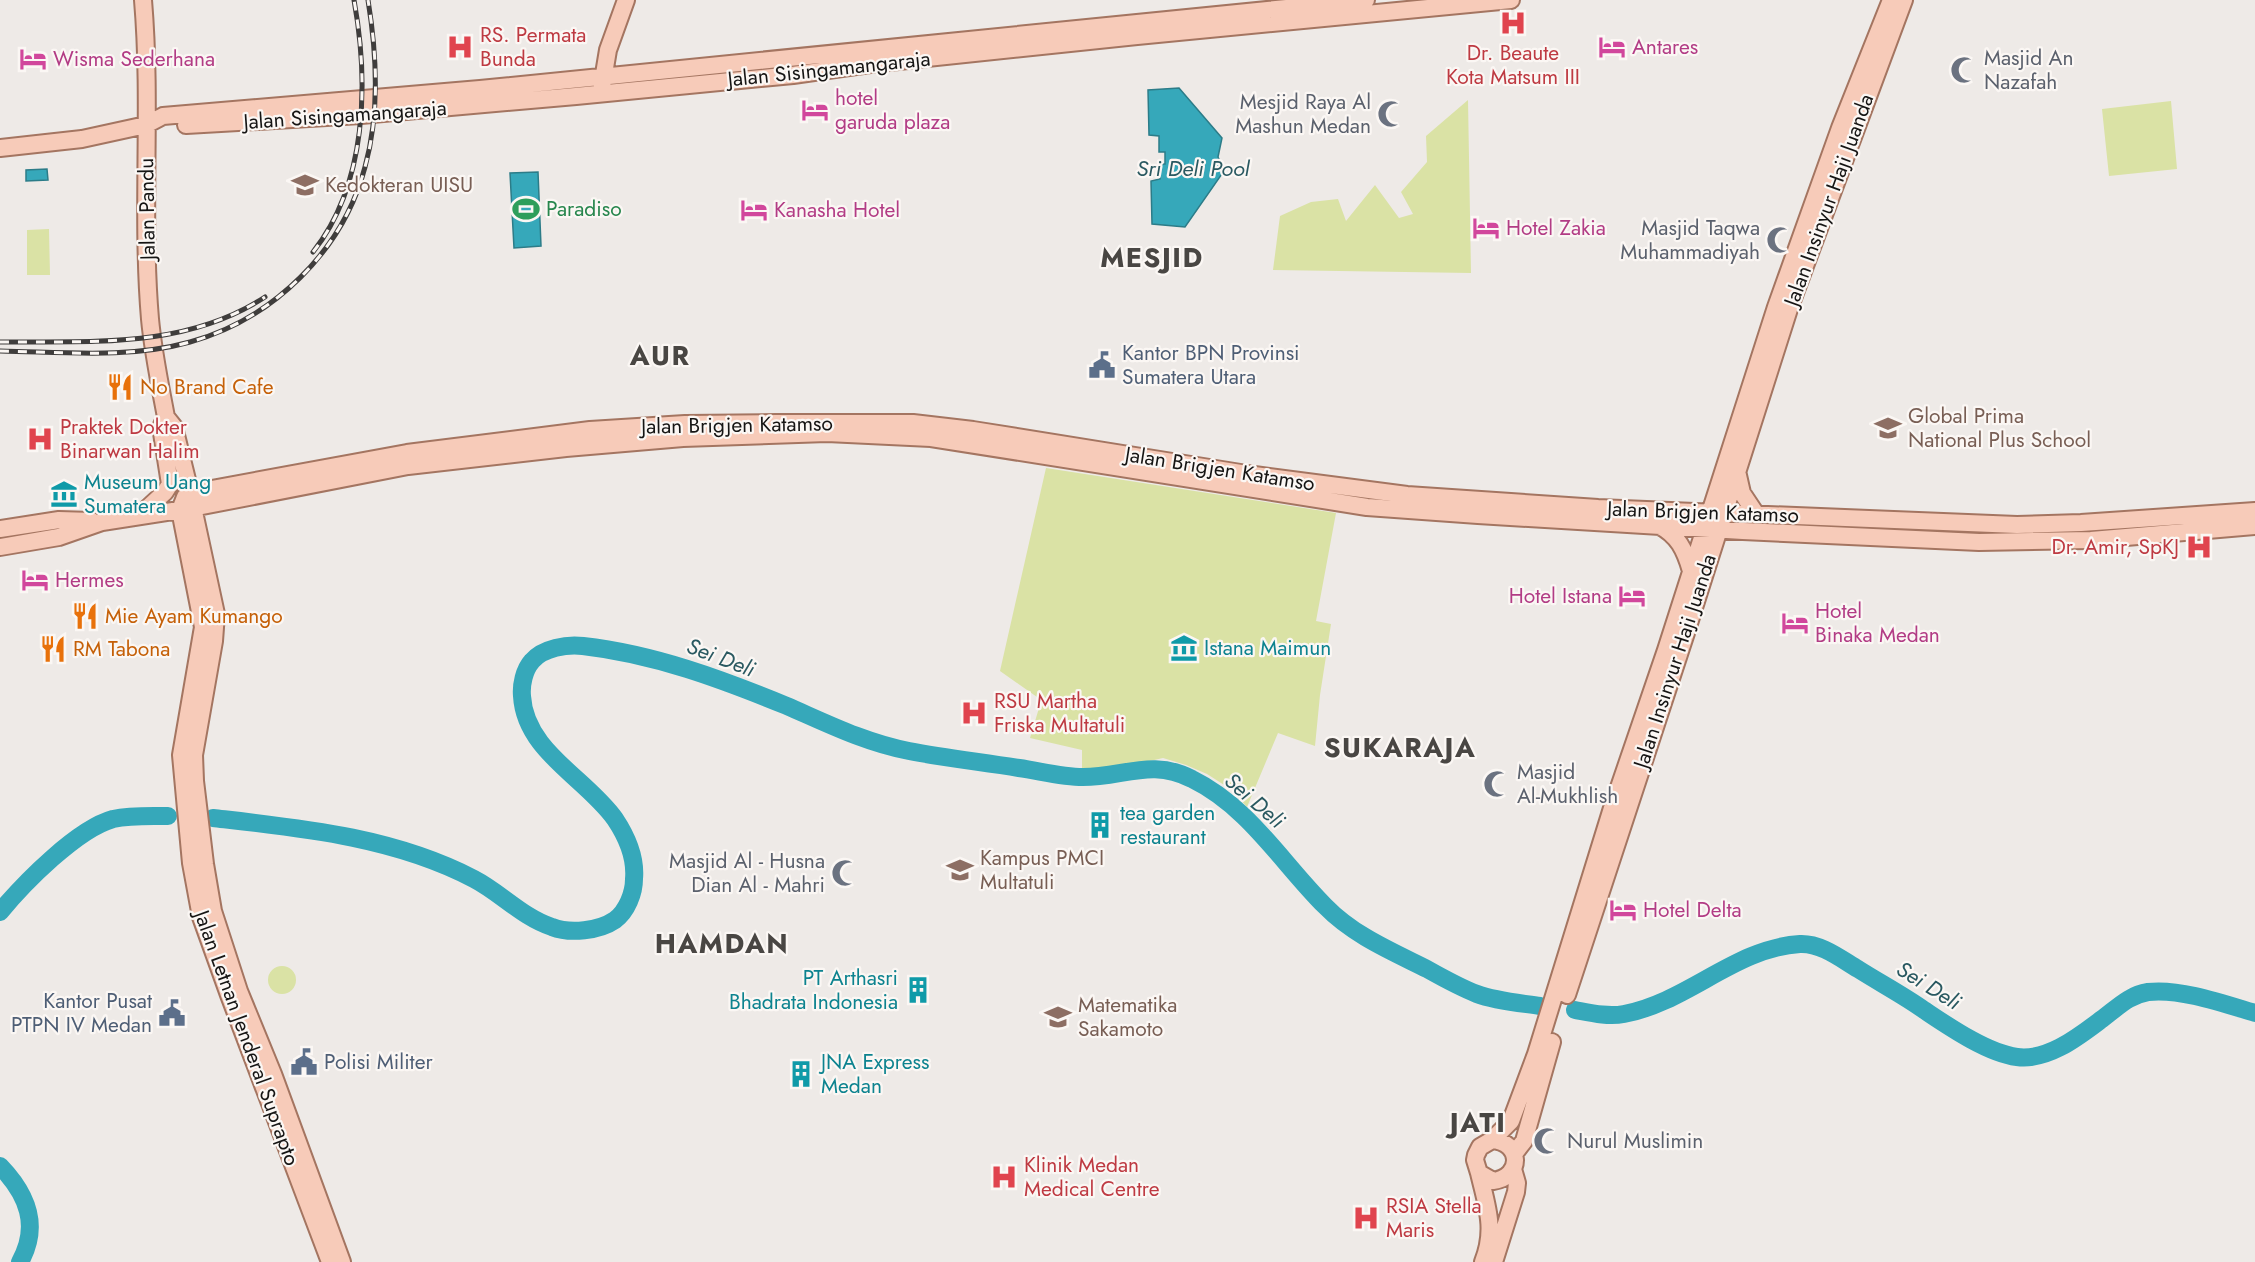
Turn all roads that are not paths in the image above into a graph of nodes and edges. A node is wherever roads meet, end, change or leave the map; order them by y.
1 (143, 0) edge
2 (626, 0) edge
3 (1366, 0) edge
4 (1511, 0) edge
5 (1879, 0) edge
6 (1891, 0) edge
7 (1904, 0) edge
8 (1884, 17) junction
9 (608, 50) junction
10 (570, 80) junction
11 (602, 84) junction
12 (516, 93) junction
13 (146, 125) junction
14 (0, 148) edge
15 (166, 417) junction
16 (1729, 472) junction
17 (188, 504) junction
18 (1500, 509) junction
19 (1677, 511) junction
20 (2255, 511) edge
21 (1756, 514) junction
22 (140, 515) junction
23 (1714, 521) junction
24 (102, 522) junction
25 (1658, 524) junction
26 (2255, 526) edge
27 (0, 529) edge
28 (1743, 531) junction
29 (0, 547) edge
30 (1709, 559) junction
31 (1691, 571) junction
32 (198, 863) junction
33 (1566, 977) junction
34 (1542, 1056) junction
35 (1492, 1140) junction
36 (1514, 1162) junction
37 (1479, 1173) junction
38 (330, 1262) edge
39 (342, 1262) edge
40 (1483, 1262) edge
41 (1494, 1262) edge

1 - 13 main road, Jalan Pandu
2 - 9 main road
3 - 11 main road, Jalan Sisingamangaraja
4 - 11 main road, Jalan Sisingamangaraja
5 - 8 main road
6 - 8 main road, Jalan Insinyur Haji Juanda
7 - 16 main road, Jalan Insinyur Haji Juanda
8 - 16 main road, Jalan Insinyur Haji Juanda
9 - 10 main road
9 - 11 main road
10 - 11 main road, Jalan Sisingamangaraja
10 - 12 main road, Jalan Sisingamangaraja
11 - 12 main road, Jalan Sisingamangaraja
12 - 13 main road, Jalan Sisingamangaraja
12 - 13 main road, Jalan Sisingamangaraja
13 - 14 main road
13 - 15 main road, Jalan Pandu
15 - 17 main road, Jalan Pandu
15 - 22 main road, Jalan Pandu
16 - 19 main road
16 - 21 main road
16 - 23 main road, Jalan Insinyur Haji Juanda
17 - 18 main road, Jalan Brigjen Katamso
17 - 22 main road, Jalan Brigjen Katamso
17 - 32 main road, Jalan Letnan Jenderal Suprapto
18 - 19 main road, Jalan Brigjen Katamso
18 - 25 main road, Jalan Brigjen Katamso
19 - 23 main road, Jalan Brigjen Katamso
20 - 21 main road, Jalan Brigjen Katamso
21 - 23 main road, Jalan Brigjen Katamso
22 - 24 main road, Jalan Brigjen Katamso
23 - 25 main road, Jalan Brigjen Katamso
23 - 28 main road, Jalan Brigjen Katamso
23 - 30 main road, Jalan Insinyur Haji Juanda
23 - 31 main road, Jalan Insinyur Haji Juanda
24 - 27 main road
24 - 29 main road
25 - 31 main road
26 - 28 main road, Jalan Brigjen Katamso
28 - 30 main road
30 - 33 main road, Jalan Insinyur Haji Juanda
31 - 33 main road, Jalan Insinyur Haji Juanda
32 - 38 main road, Jalan Letnan Jenderal Suprapto
32 - 39 main road, Jalan Letnan Jenderal Suprapto
33 - 34 main road, Jalan Insinyur Haji Juanda
34 - 35 main road, Jalan Insinyur Haji Juanda
34 - 36 main road, Jalan Insinyur Haji Juanda
35 - 36 main road
35 - 37 main road
36 - 37 main road
36 - 41 main road, Jalan Insinyur Haji Juanda
37 - 40 main road

